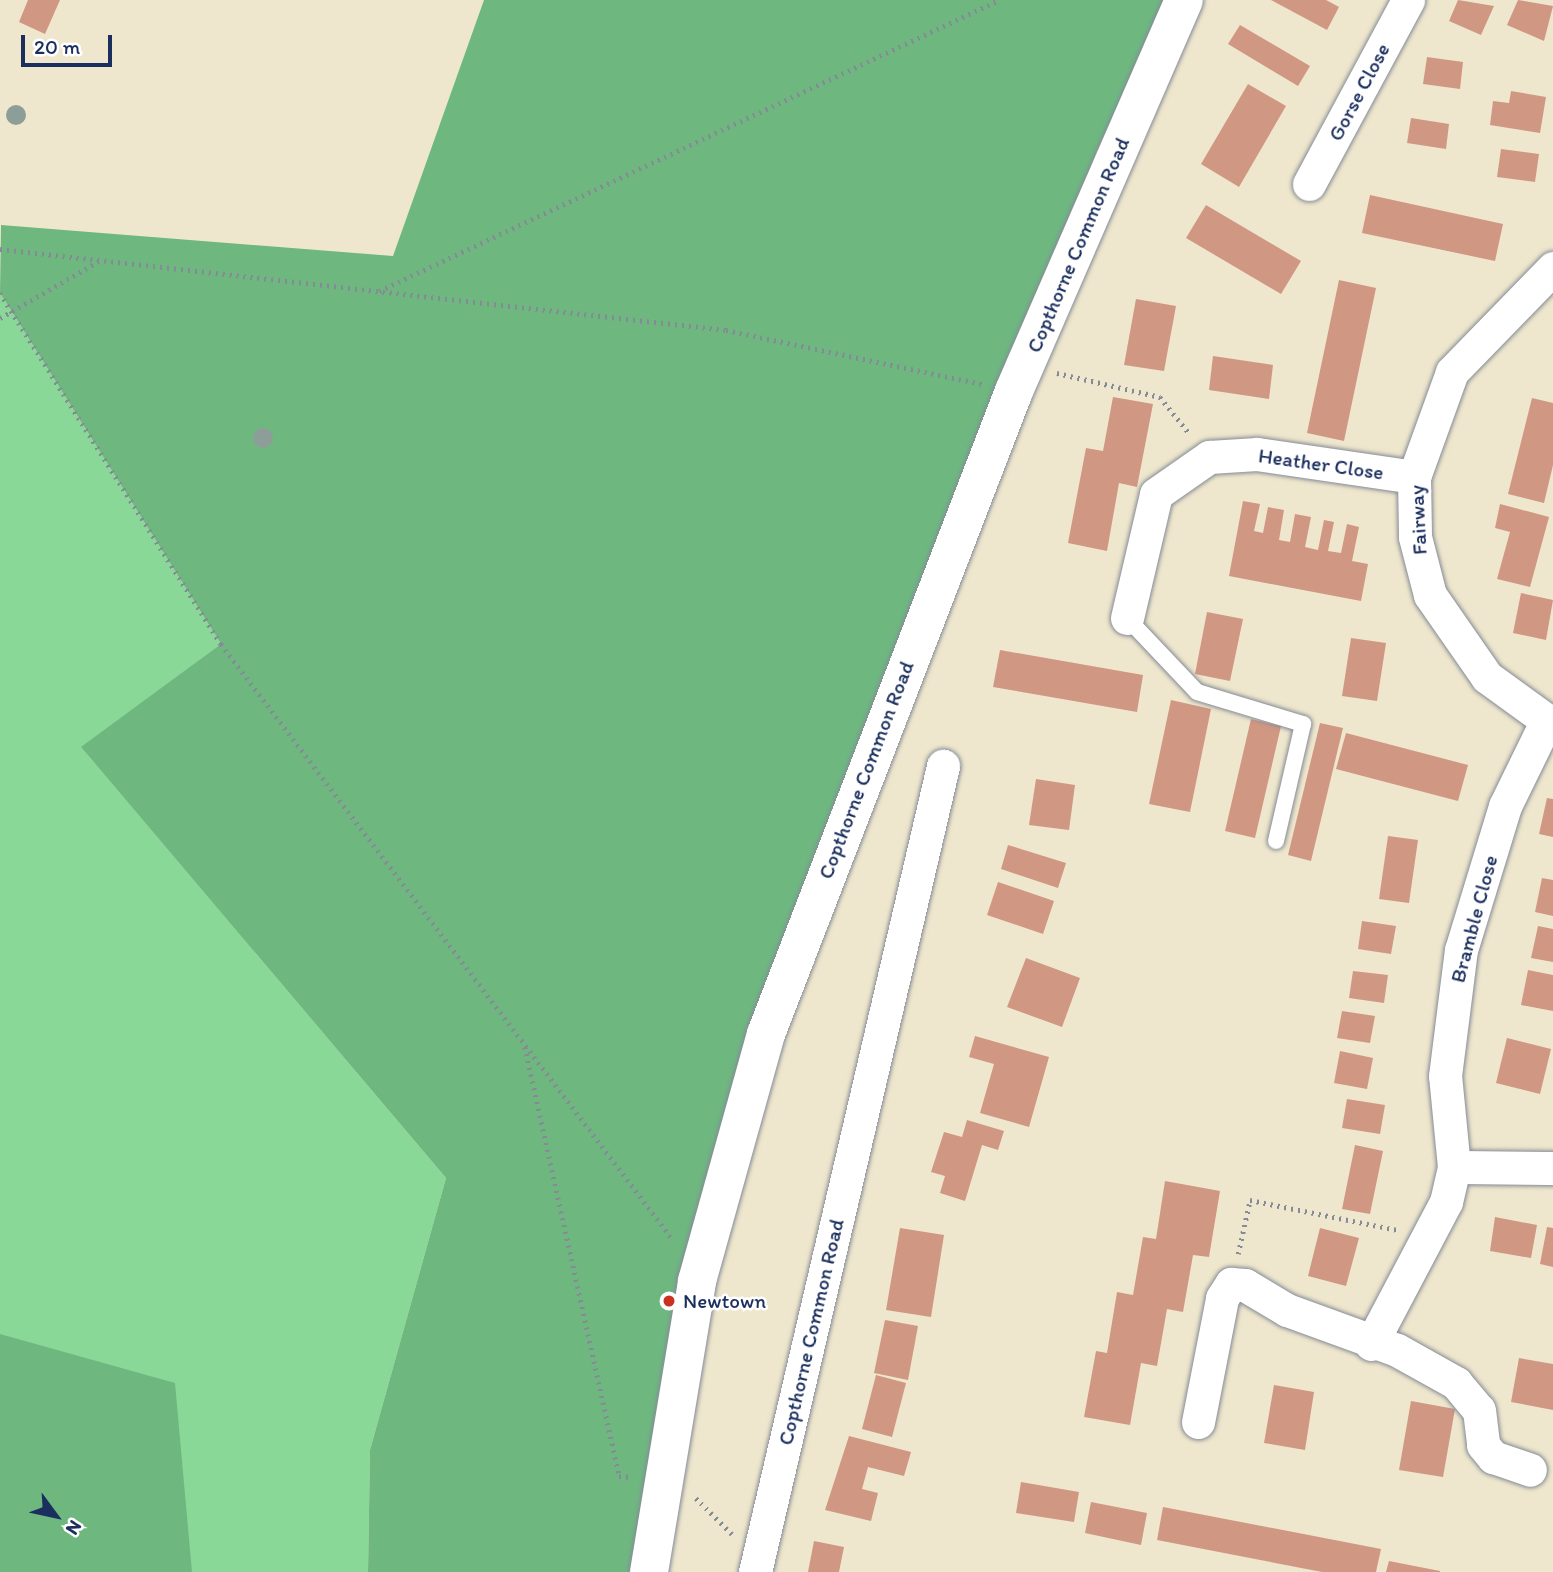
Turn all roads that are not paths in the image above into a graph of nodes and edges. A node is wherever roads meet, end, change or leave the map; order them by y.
1 (1184, 0) edge
2 (1408, 0) edge
3 (1309, 184) dead end
4 (1553, 268) edge
5 (1414, 478) junction
6 (1127, 618) joint
7 (1550, 723) edge
8 (943, 766) dead end
9 (1276, 841) dead end
10 (1454, 1167) junction
11 (1553, 1168) edge
12 (1371, 1344) junction
13 (1198, 1422) dead end
14 (1530, 1471) dead end
15 (758, 1560) edge
16 (649, 1572) edge

1 - 16 highway, Copthorne Common Road
2 - 3 street, Gorse Close
4 - 5 street, Fairway
5 - 6 street, Heather Close
5 - 7 street, Fairway
6 - 9 lane
7 - 10 street, Bramble Close
8 - 15 street, Copthorne Common Road
10 - 11 street
10 - 12 street, Bramble Close
12 - 13 street
12 - 14 street

